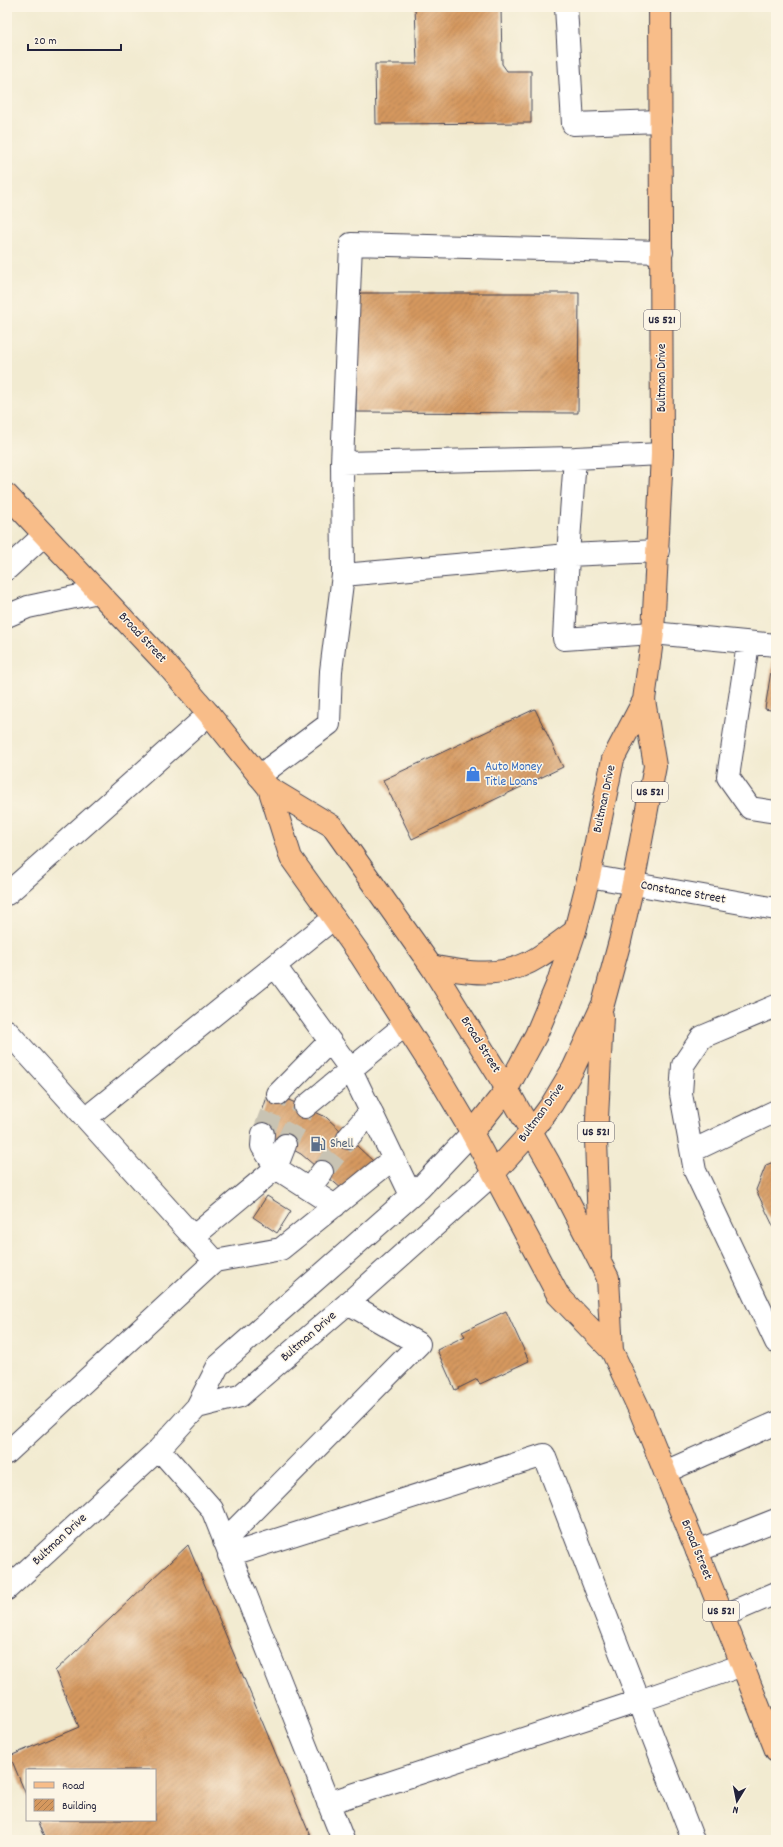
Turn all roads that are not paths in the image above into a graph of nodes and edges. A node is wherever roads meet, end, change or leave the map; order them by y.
1 (566, 7) edge
2 (660, 7) edge
3 (661, 121) junction
4 (662, 252) junction
5 (662, 454) junction
6 (575, 458) junction
7 (342, 463) junction
8 (7, 495) edge
9 (44, 535) junction
10 (658, 551) junction
11 (568, 555) junction
12 (7, 570) edge
13 (343, 575) junction
14 (98, 592) junction
15 (7, 616) edge
16 (653, 633) junction
17 (748, 644) junction
18 (776, 645) edge
19 (644, 700) junction
20 (210, 714) junction
21 (264, 782) junction
22 (776, 812) edge
23 (589, 876) junction
24 (633, 884) junction
25 (7, 894) edge
26 (776, 909) edge
27 (334, 918) junction
28 (575, 931) junction
29 (275, 966) junction
30 (431, 966) junction
31 (603, 1004) junction
32 (776, 1006) edge
33 (405, 1025) junction
34 (7, 1031) edge
35 (330, 1041) junction
36 (351, 1070) junction
37 (508, 1089) junction
38 (278, 1094) tunnel mouth
39 (305, 1107) tunnel mouth
40 (371, 1111) junction
41 (776, 1112) edge
42 (86, 1118) junction
43 (532, 1132) junction
44 (472, 1133) junction
45 (263, 1134) tunnel mouth
46 (348, 1138) tunnel mouth
47 (286, 1145) tunnel mouth
48 (692, 1151) junction
49 (394, 1158) junction
50 (276, 1168) junction
51 (322, 1172) tunnel mouth
52 (494, 1173) junction
53 (309, 1188) junction
54 (411, 1195) junction
55 (335, 1206) junction
56 (193, 1237) junction
57 (215, 1261) junction
58 (600, 1261) junction
59 (348, 1303) junction
60 (776, 1342) edge
61 (612, 1350) junction
62 (197, 1407) junction
63 (776, 1423) edge
64 (159, 1449) junction
65 (7, 1453) edge
66 (665, 1472) junction
67 (776, 1520) edge
68 (226, 1548) junction
69 (697, 1551) junction
70 (7, 1589) edge
71 (776, 1593) edge
72 (723, 1616) junction
73 (743, 1665) junction
74 (639, 1701) junction
75 (772, 1725) edge
76 (776, 1750) edge
77 (328, 1803) junction
78 (342, 1840) edge
79 (693, 1840) edge

1 - 3 street
2 - 3 main road, Bultman Drive / US 521
3 - 4 main road, Bultman Drive / US 521
4 - 5 main road, Bultman Drive / US 521
4 - 7 street
5 - 6 street
5 - 10 main road, Bultman Drive / US 521
6 - 7 street
6 - 11 street
7 - 13 street
8 - 9 main road, Broad Street
9 - 12 street
9 - 14 main road, Broad Street
10 - 11 street
10 - 16 main road, Bultman Drive / US 521
11 - 13 street
11 - 16 street
13 - 21 street
14 - 15 street
14 - 20 main road, Broad Street
16 - 17 street
16 - 19 main road, Bultman Drive / US 521
17 - 18 street
17 - 22 street
19 - 23 main road, Bultman Drive / US 521
19 - 24 main road, Bultman Drive / US 521
20 - 21 main road, Broad Street
20 - 25 street
21 - 27 main road, Broad Street
21 - 30 main road, Broad Street
23 - 24 street, Constance Street
23 - 28 main road, Bultman Drive / US 521
24 - 26 street, Constance Street
24 - 31 main road, Bultman Drive / US 521
27 - 29 street
27 - 33 main road, Broad Street
28 - 30 main road
28 - 37 main road, Bultman Drive / US 521
29 - 35 street
29 - 42 street
30 - 37 main road, Broad Street
31 - 43 main road, Bultman Drive
31 - 58 main road, US 521
32 - 48 street
33 - 36 street
33 - 44 main road, Broad Street
34 - 42 street
35 - 36 street
35 - 38 street
36 - 39 street
36 - 40 street
37 - 43 main road, Broad Street
37 - 44 main road, Bultman Drive / US 521
40 - 46 street
40 - 49 street
41 - 48 street
42 - 56 street
43 - 52 main road, Bultman Drive
43 - 58 main road, Broad Street
44 - 52 main road, Broad Street / US 521
44 - 54 street, Bultman Drive
45 - 50 street
47 - 50 street
48 - 60 street
49 - 54 street
49 - 55 street
50 - 53 street
50 - 56 street
51 - 53 street
52 - 59 street, Bultman Drive
52 - 61 main road, Broad Street / US 521
53 - 55 street
54 - 62 street, Bultman Drive
55 - 57 street
56 - 57 street
57 - 65 street
58 - 61 main road, Broad Street / US 521
59 - 62 street, Bultman Drive
59 - 68 street
61 - 66 main road, Broad Street / US 521
62 - 64 street, Bultman Drive
63 - 66 street
64 - 68 street
64 - 70 street, Bultman Drive
66 - 69 main road, Broad Street / US 521
67 - 69 street
68 - 74 street
68 - 77 street
69 - 72 main road, Broad Street / US 521
71 - 72 street
72 - 73 main road, Broad Street / US 521
73 - 74 street
73 - 75 main road, Broad Street / US 521
74 - 77 street
74 - 79 street
75 - 76 main road, Broad Street / US 521
77 - 78 street

